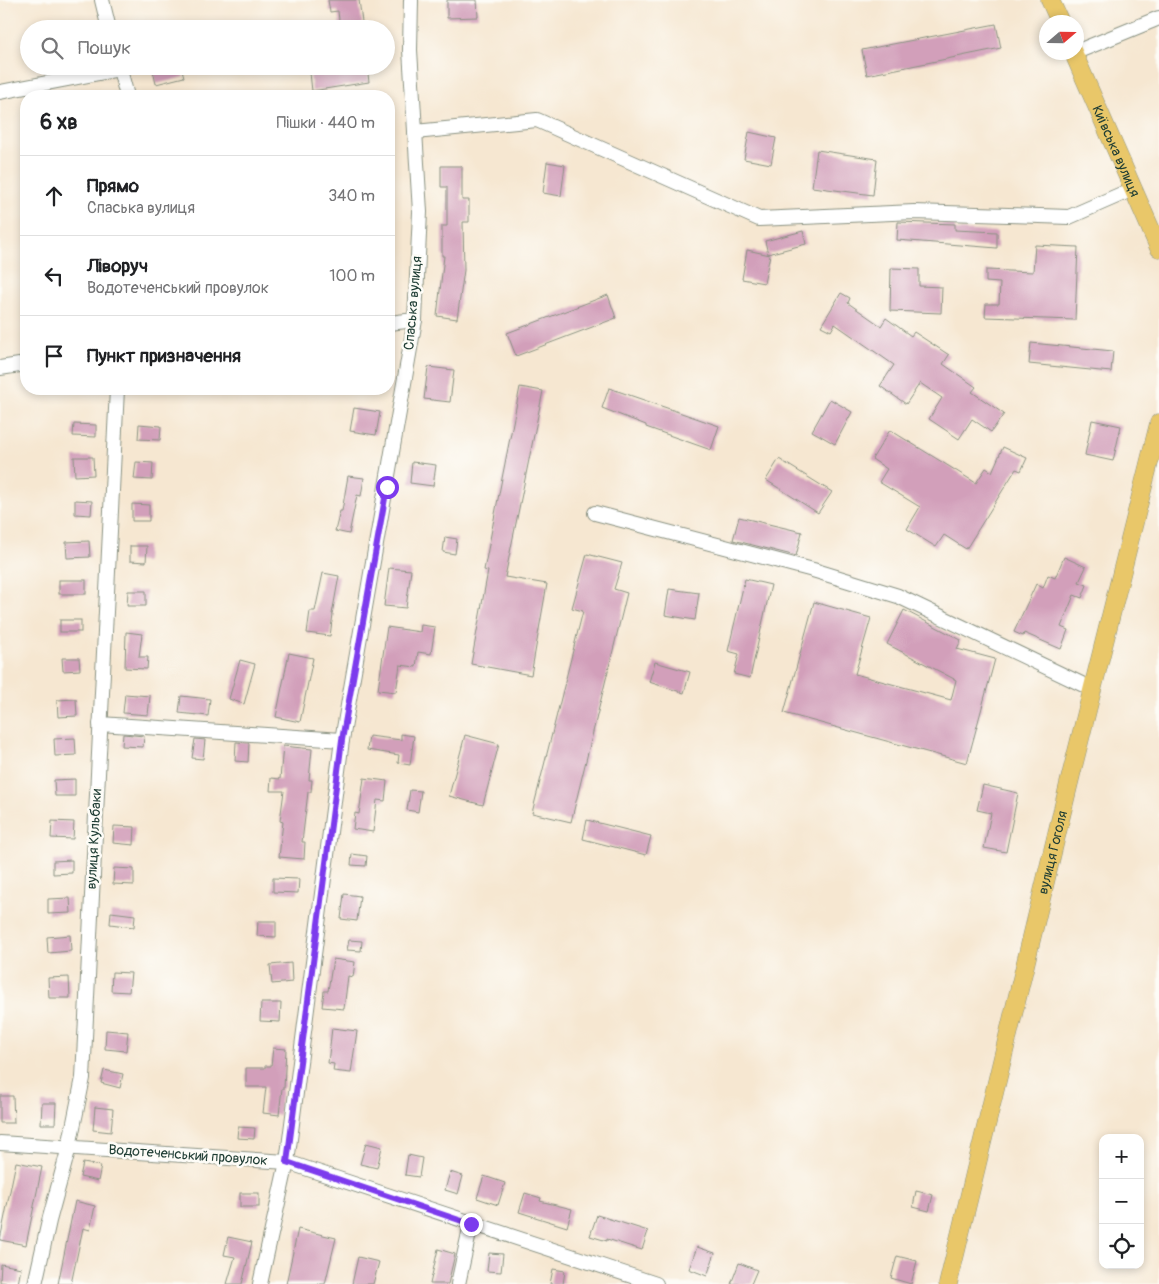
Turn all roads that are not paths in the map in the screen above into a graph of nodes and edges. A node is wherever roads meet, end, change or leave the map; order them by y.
1 (102, 0) edge
2 (411, 0) edge
3 (1050, 0) edge
4 (1057, 15) edge
5 (1159, 18) edge
6 (108, 20) edge
7 (1084, 49) edge
8 (1078, 60) edge
9 (82, 75) edge
10 (122, 75) edge
11 (126, 90) edge
12 (0, 92) edge
13 (415, 132) junction
14 (1133, 189) junction
15 (1159, 248) edge
16 (415, 320) junction
17 (395, 322) edge
18 (20, 365) edge
19 (0, 368) edge
20 (117, 395) edge
21 (1159, 423) edge
22 (595, 513) dead end
23 (1092, 689) junction
24 (100, 724) junction
25 (342, 740) junction
26 (0, 1142) edge
27 (69, 1147) junction
28 (287, 1162) junction
29 (471, 1224) junction
30 (35, 1284) edge
31 (260, 1284) edge
32 (458, 1284) edge
33 (656, 1284) edge
34 (948, 1284) edge

1 - 6 street
2 - 13 street, Спаська вулиця
3 - 4 main road
5 - 7 street
8 - 14 main road, Київська вулиця
9 - 12 street
10 - 11 street
13 - 14 street
13 - 16 street, Спаська вулиця
14 - 15 main road, Київська вулиця
16 - 17 street
16 - 25 street, Спаська вулиця
18 - 19 street
20 - 24 street, вулиця Кульбаки
21 - 23 main road, вулиця Гоголя
22 - 23 street
23 - 34 main road, вулиця Гоголя
24 - 25 street
24 - 27 street, вулиця Кульбаки
25 - 28 street, Спаська вулиця
26 - 27 street, Водотеченський провулок
27 - 28 street, Водотеченський провулок
27 - 30 street, вулиця Кульбаки
28 - 29 street, Водотеченський провулок
28 - 31 street, Спаська вулиця
29 - 32 street
29 - 33 street, Водотеченський провулок

